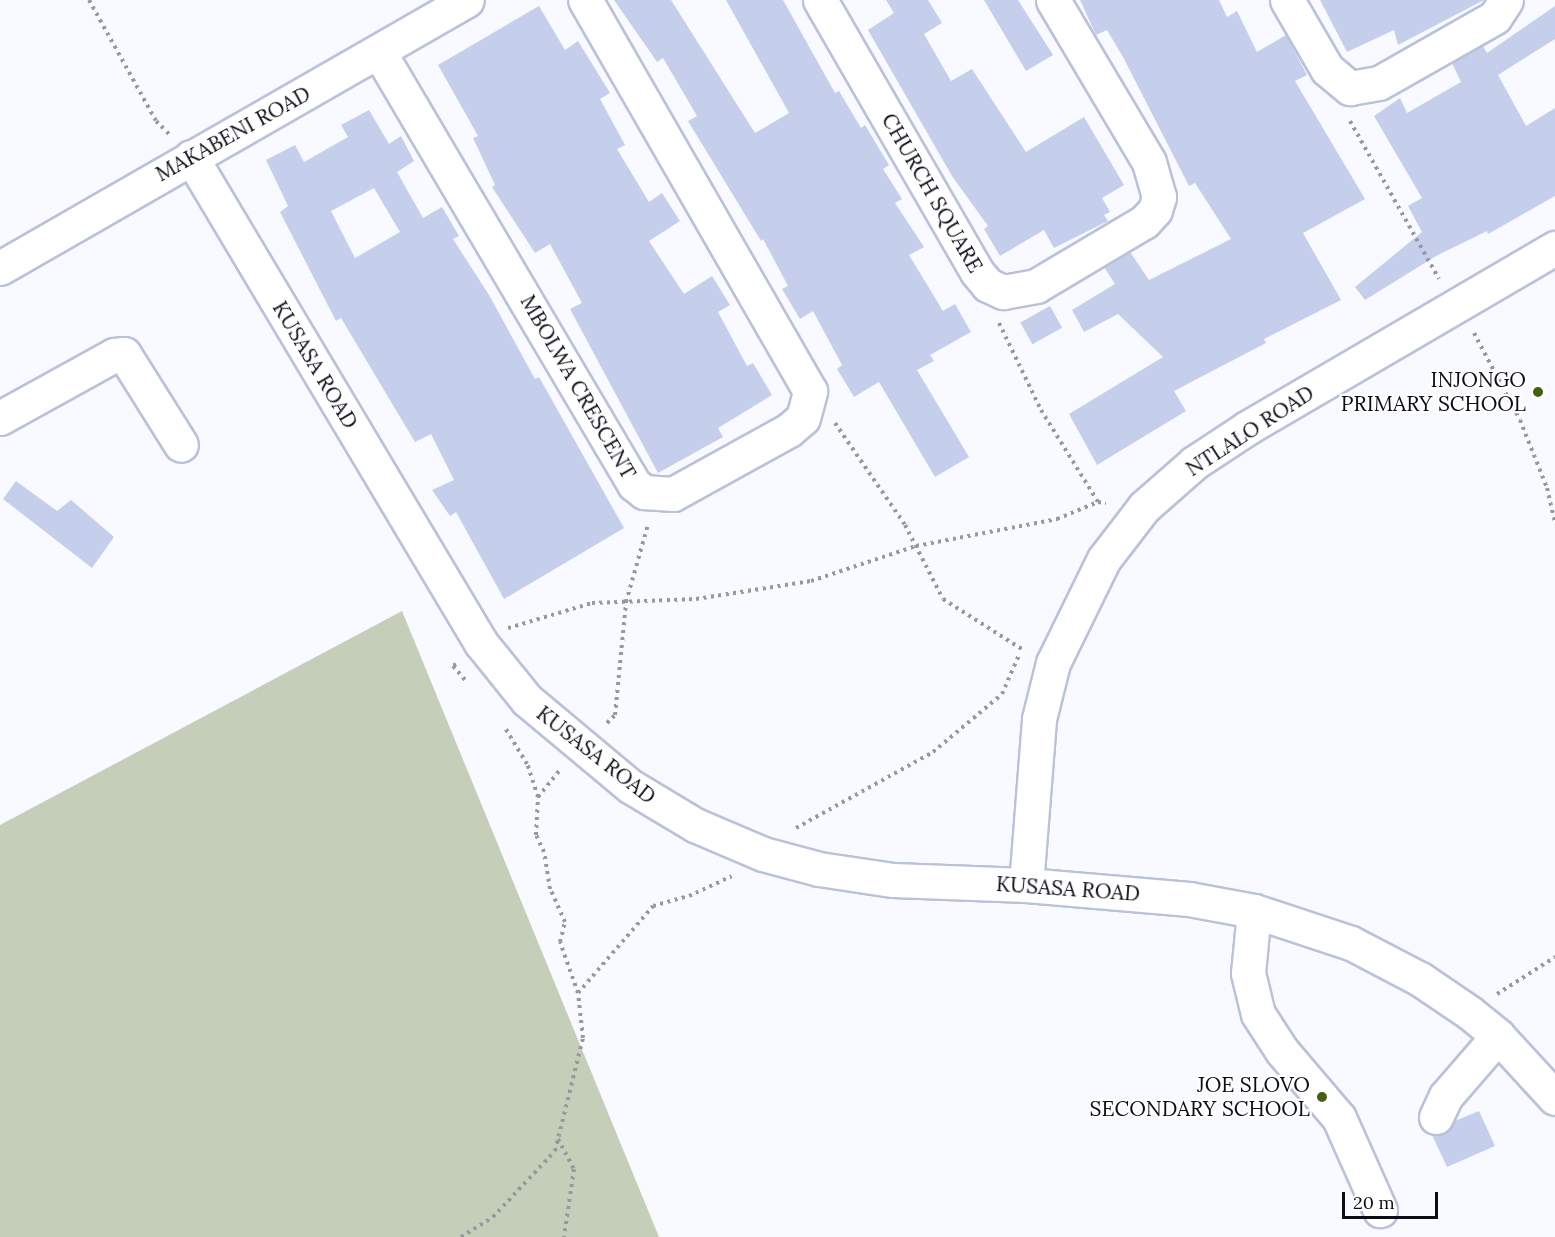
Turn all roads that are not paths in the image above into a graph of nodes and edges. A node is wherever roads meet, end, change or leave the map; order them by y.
1 (467, 0) edge
2 (585, 0) edge
3 (1053, 0) edge
4 (1287, 0) edge
5 (1506, 0) edge
6 (827, 3) edge
7 (380, 52) junction
8 (191, 157) junction
9 (1555, 248) edge
10 (0, 268) edge
11 (0, 418) edge
12 (181, 445) dead end
13 (1026, 885) junction
14 (1254, 912) junction
15 (1498, 1036) junction
16 (1555, 1098) edge
17 (1436, 1117) dead end
18 (1380, 1210) dead end

1 - 7 street, MAKABENI ROAD
2 - 7 street, MBOLWA CRESCENT
3 - 6 street, CHURCH SQUARE
4 - 5 street
7 - 8 street, MAKABENI ROAD
8 - 10 street, MAKABENI ROAD
8 - 13 street, KUSASA ROAD
9 - 13 street, NTLALO ROAD
11 - 12 street
13 - 14 street, KUSASA ROAD
14 - 15 street, KUSASA ROAD
14 - 18 street
15 - 16 street, KUSASA ROAD
15 - 17 street

